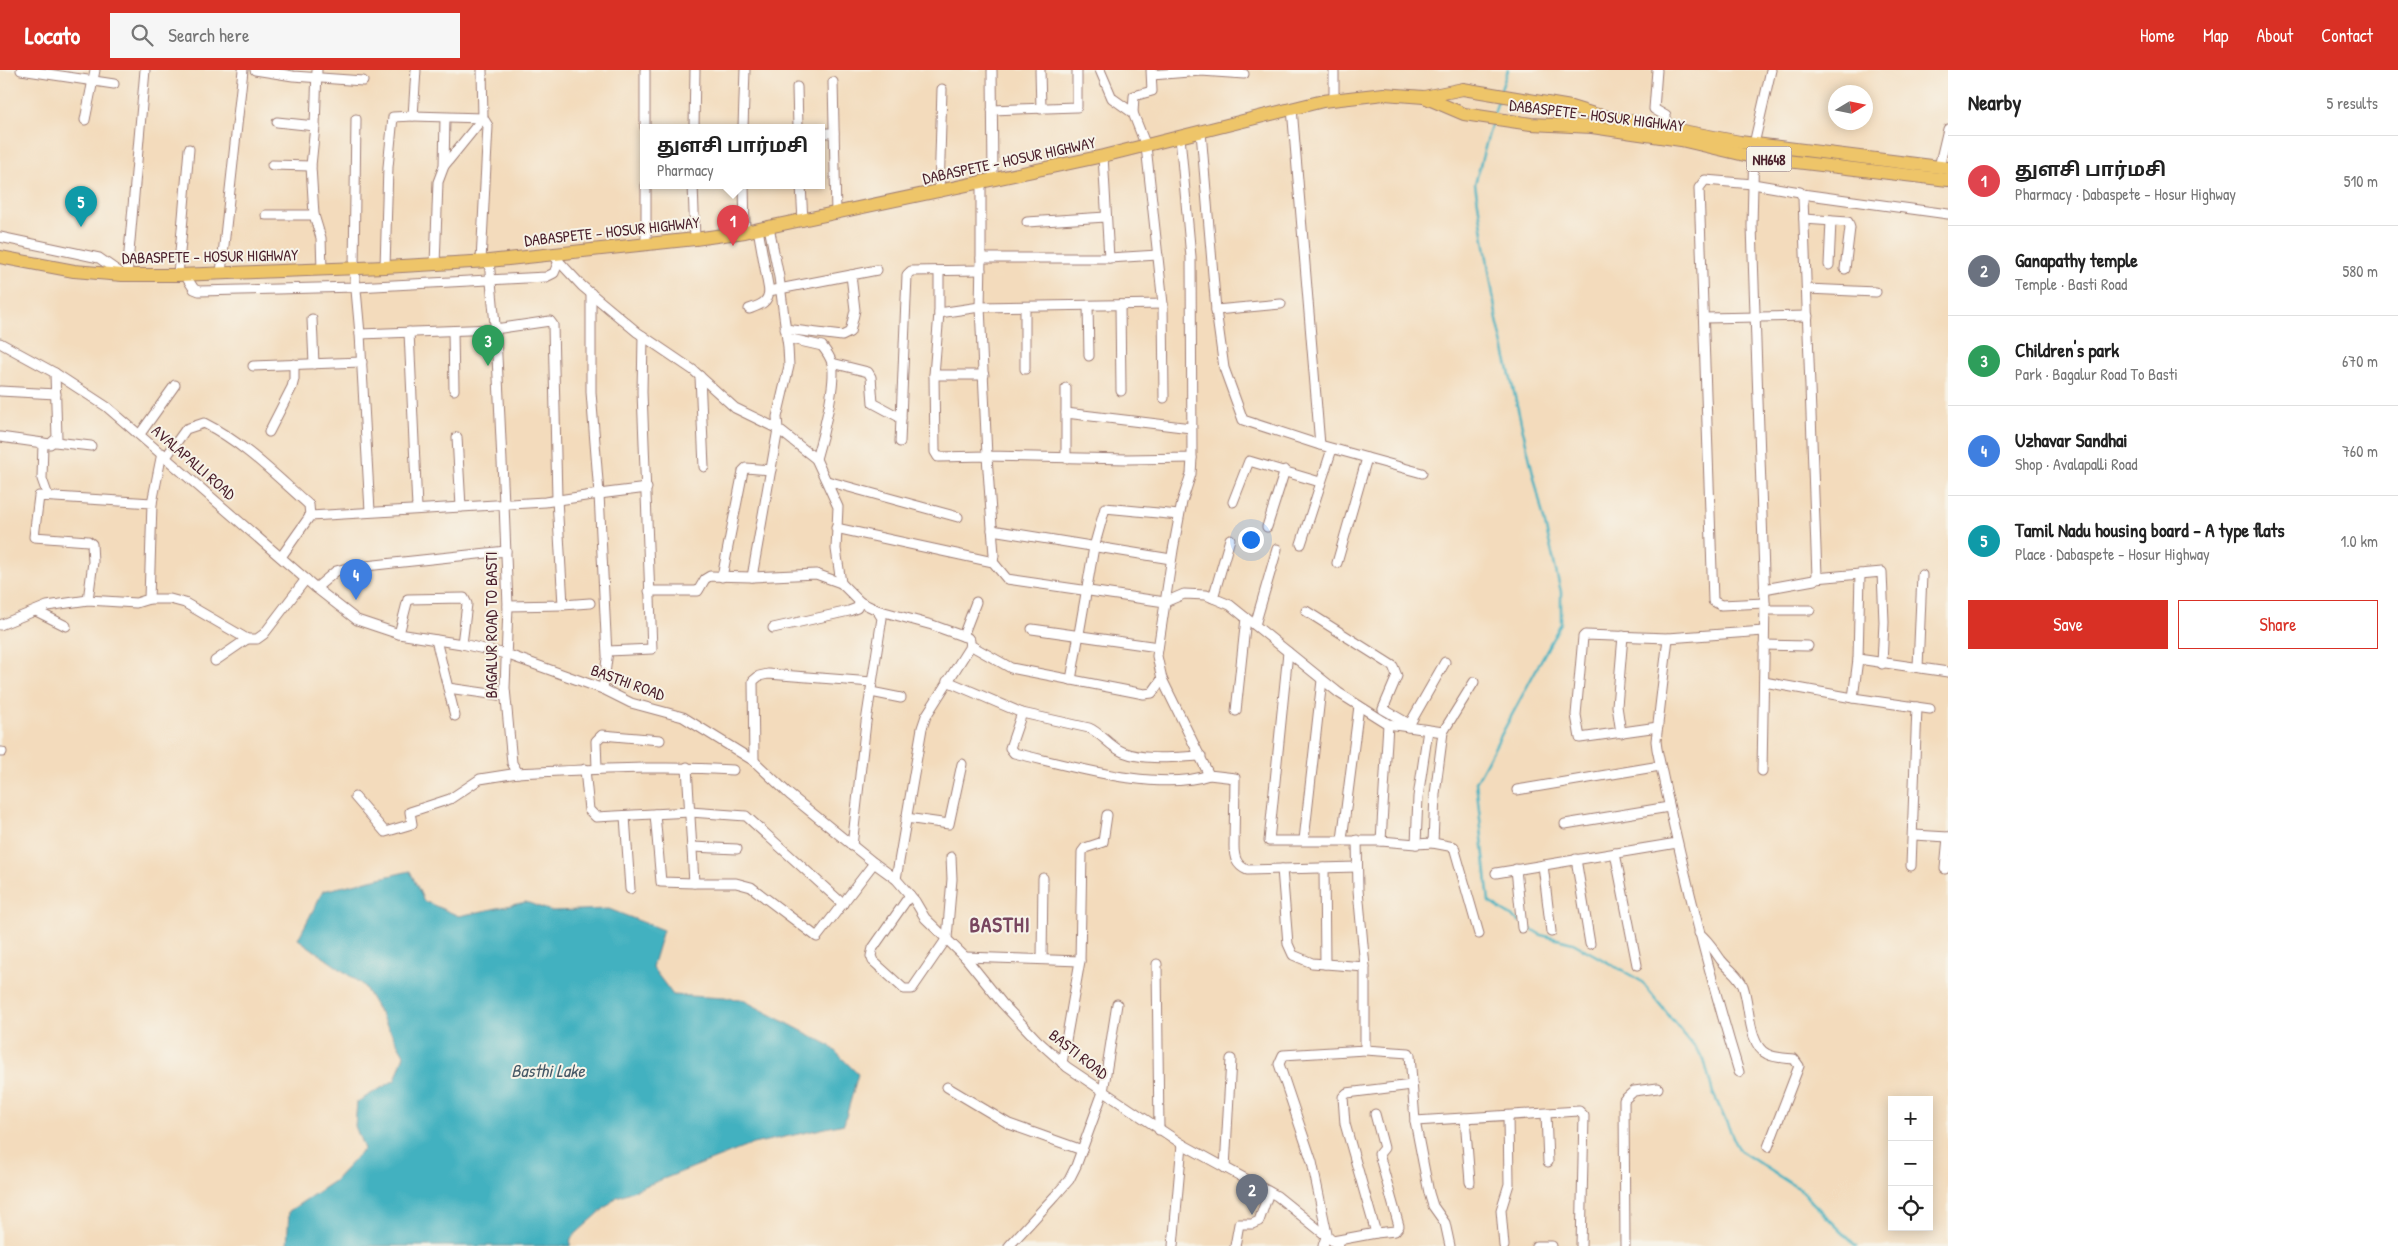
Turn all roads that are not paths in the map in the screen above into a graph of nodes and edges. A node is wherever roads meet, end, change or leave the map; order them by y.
1 (21, 70) edge
2 (95, 70) edge
3 (145, 70) edge
4 (243, 70) edge
5 (255, 70) edge
6 (416, 70) edge
7 (482, 70) edge
8 (645, 70) edge
9 (695, 70) edge
10 (745, 70) edge
11 (992, 70) edge
12 (1040, 70) edge
13 (1077, 70) edge
14 (1100, 70) edge
15 (1334, 70) edge
16 (1657, 70) edge
17 (1771, 70) edge
18 (35, 71) edge
19 (317, 73) edge
20 (1151, 73) edge
21 (1244, 74) dead end
22 (93, 81) junction
23 (363, 81) dead end
24 (833, 82) dead end
25 (114, 84) dead end
26 (796, 87) dead end
27 (942, 89) dead end
28 (1424, 97) junction
29 (1334, 99) junction
30 (1292, 108) junction
31 (1041, 109) junction
32 (992, 110) junction
33 (1133, 113) junction
34 (1594, 114) junction
35 (413, 116) junction
36 (445, 118) junction
37 (483, 118) junction
38 (356, 119) dead end
39 (86, 120) dead end
40 (277, 122) dead end
41 (645, 124) edge
42 (694, 124) edge
43 (744, 124) edge
44 (798, 124) edge
45 (315, 126) junction
46 (1592, 127) junction
47 (1666, 128) junction
48 (1948, 129) edge
49 (1201, 132) junction
50 (825, 133) edge
51 (834, 133) junction
52 (1180, 137) junction
53 (1146, 146) junction
54 (189, 150) dead end
55 (1754, 151) junction
56 (1104, 156) junction
57 (272, 165) dead end
58 (311, 166) junction
59 (444, 166) junction
60 (1944, 168) edge
61 (987, 180) junction
62 (1948, 180) edge
63 (1753, 184) junction
64 (646, 189) edge
65 (694, 189) edge
66 (745, 189) edge
67 (801, 189) edge
68 (939, 192) junction
69 (1802, 194) junction
70 (836, 214) junction
71 (1948, 214) edge
72 (266, 215) dead end
73 (314, 215) junction
74 (1106, 217) junction
75 (1804, 219) junction
76 (803, 221) junction
77 (1831, 221) junction
78 (1026, 222) dead end
79 (757, 230) junction
80 (0, 237) edge
81 (695, 240) junction
82 (646, 244) junction
83 (1158, 255) junction
84 (556, 257) junction
85 (0, 258) edge
86 (981, 258) junction
87 (1108, 258) junction
88 (485, 261) junction
89 (436, 264) junction
90 (1829, 265) dead end
91 (385, 267) junction
92 (354, 268) junction
93 (1846, 269) dead end
94 (322, 270) junction
95 (877, 270) dead end
96 (981, 270) junction
97 (939, 271) junction
98 (221, 273) junction
99 (125, 275) junction
100 (181, 275) junction
101 (851, 275) junction
102 (491, 281) junction
103 (356, 287) junction
104 (780, 288) junction
105 (1807, 289) junction
106 (769, 291) junction
107 (1876, 292) dead end
108 (591, 293) junction
109 (1120, 304) junction
110 (1163, 304) junction
111 (1281, 304) dead end
112 (1088, 306) junction
113 (980, 307) junction
114 (1026, 307) junction
115 (749, 309) dead end
116 (1216, 310) junction
117 (939, 312) junction
118 (1808, 316) junction
119 (1704, 318) junction
120 (1756, 318) junction
121 (312, 319) dead end
122 (495, 329) junction
123 (452, 331) junction
124 (409, 332) junction
125 (360, 334) junction
126 (786, 334) junction
127 (643, 336) junction
128 (0, 343) edge
129 (1089, 356) dead end
130 (362, 362) junction
131 (832, 363) junction
132 (294, 364) junction
133 (314, 364) junction
134 (253, 366) dead end
135 (1025, 369) dead end
136 (55, 373) junction
137 (934, 375) junction
138 (984, 375) junction
139 (700, 376) junction
140 (175, 385) dead end
141 (1066, 388) dead end
142 (454, 390) dead end
143 (0, 391) edge
144 (1121, 391) dead end
145 (56, 394) junction
146 (1164, 398) dead end
147 (1066, 414) junction
148 (901, 418) junction
149 (1192, 428) junction
150 (778, 430) junction
151 (269, 432) dead end
152 (140, 434) junction
153 (0, 437) edge
154 (457, 437) dead end
155 (55, 442) junction
156 (900, 442) dead end
157 (43, 443) junction
158 (1320, 445) junction
159 (91, 446) dead end
160 (1332, 448) junction
161 (164, 455) junction
162 (987, 456) junction
163 (1066, 458) junction
164 (1192, 458) junction
165 (1367, 458) junction
166 (816, 459) junction
167 (704, 467) dead end
168 (771, 470) junction
169 (1285, 470) junction
170 (1422, 473) dead end
171 (827, 481) junction
172 (1320, 482) junction
173 (647, 488) junction
174 (598, 494) junction
175 (48, 496) junction
176 (557, 499) junction
177 (1233, 502) dead end
178 (152, 503) junction
179 (504, 504) junction
180 (461, 507) junction
181 (417, 508) junction
182 (370, 511) junction
183 (1180, 515) junction
184 (310, 516) junction
185 (958, 517) dead end
186 (1267, 527) dead end
187 (836, 528) junction
188 (992, 530) junction
189 (1230, 539) dead end
190 (1301, 544) dead end
191 (1094, 547) junction
192 (1277, 549) dead end
193 (506, 551) junction
194 (281, 557) junction
195 (1172, 559) junction
196 (993, 562) junction
197 (1337, 562) dead end
198 (1860, 574) junction
199 (1922, 575) dead end
200 (722, 576) junction
201 (752, 577) junction
202 (1816, 578) junction
203 (306, 579) junction
204 (841, 583) junction
205 (316, 588) junction
206 (1764, 589) junction
207 (649, 592) junction
208 (1086, 592) junction
209 (1213, 598) junction
210 (149, 599) junction
211 (88, 600) junction
212 (860, 602) junction
213 (976, 602) dead end
214 (1165, 602) junction
215 (590, 603) dead end
216 (563, 605) junction
217 (508, 606) junction
218 (1765, 606) junction
219 (877, 610) junction
220 (1810, 610) dead end
221 (36, 611) junction
222 (1306, 611) dead end
223 (1246, 618) junction
224 (357, 620) joint
225 (0, 625) edge
226 (1254, 625) junction
227 (66, 626) dead end
228 (773, 628) dead end
229 (1032, 629) dead end
230 (1764, 631) junction
231 (399, 634) junction
232 (963, 636) junction
233 (1624, 636) junction
234 (1080, 637) junction
235 (1668, 638) junction
236 (247, 639) junction
237 (436, 640) junction
238 (462, 644) junction
239 (1764, 644) junction
240 (970, 645) junction
241 (1808, 646) dead end
242 (1158, 647) junction
243 (1288, 652) junction
244 (506, 654) junction
245 (607, 656) junction
246 (1858, 659) junction
247 (215, 661) dead end
248 (1445, 662) dead end
249 (1882, 664) junction
250 (1918, 667) junction
251 (1948, 672) edge
252 (1162, 679) junction
253 (1071, 680) junction
254 (1322, 680) junction
255 (947, 681) junction
256 (872, 682) junction
257 (1474, 682) dead end
258 (1764, 682) junction
259 (448, 688) junction
260 (603, 689) junction
261 (871, 692) junction
262 (505, 696) junction
263 (901, 698) dead end
264 (1853, 698) junction
265 (1359, 706) junction
266 (1917, 707) junction
267 (1930, 709) dead end
268 (1236, 711) dead end
269 (1022, 713) junction
270 (455, 716) dead end
271 (1388, 724) junction
272 (1408, 725) junction
273 (1658, 727) junction
274 (1428, 730) junction
275 (1443, 732) junction
276 (1621, 733) junction
277 (660, 740) dead end
278 (1201, 756) junction
279 (754, 761) junction
280 (962, 764) dead end
281 (1660, 766) junction
282 (686, 767) junction
283 (597, 768) junction
284 (585, 769) junction
285 (733, 770) dead end
286 (1762, 771) dead end
287 (518, 773) junction
288 (1209, 775) junction
289 (1517, 790) dead end
290 (355, 797) dead end
291 (1669, 807) junction
292 (690, 812) junction
293 (655, 814) junction
294 (1107, 815) dead end
295 (626, 816) junction
296 (906, 818) junction
297 (1565, 824) dead end
298 (1914, 835) junction
299 (1948, 837) edge
300 (1304, 840) junction
301 (1342, 840) junction
302 (1357, 840) junction
303 (1381, 841) junction
304 (1677, 843) junction
305 (1416, 844) junction
306 (1433, 844) junction
307 (852, 846) junction
308 (692, 847) junction
309 (737, 848) dead end
310 (1615, 853) junction
311 (951, 857) dead end
312 (1576, 859) junction
313 (874, 863) junction
314 (1543, 865) junction
315 (1911, 866) dead end
316 (1357, 867) junction
317 (1324, 868) junction
318 (1282, 869) junction
319 (1516, 869) junction
320 (1945, 869) dead end
321 (1496, 873) dead end
322 (1043, 878) dead end
323 (896, 879) junction
324 (694, 883) junction
325 (630, 889) dead end
326 (910, 895) junction
327 (844, 904) junction
328 (1522, 928) dead end
329 (1550, 932) dead end
330 (1699, 933) junction
331 (1479, 934) dead end
332 (947, 938) junction
333 (1590, 944) dead end
334 (965, 957) junction
335 (1042, 959) junction
336 (1080, 961) junction
337 (1157, 964) dead end
338 (1325, 964) junction
339 (1637, 965) dead end
340 (1365, 967) junction
341 (1117, 1004) dead end
342 (1365, 1050) junction
343 (1231, 1059) dead end
344 (1062, 1063) junction
345 (1739, 1072) dead end
346 (1412, 1085) junction
347 (947, 1088) dead end
348 (1658, 1088) dead end
349 (1103, 1092) junction
350 (1374, 1114) dead end
351 (1546, 1114) junction
352 (1508, 1116) junction
353 (1465, 1118) junction
354 (1416, 1121) junction
355 (1159, 1130) junction
356 (1182, 1144) junction
357 (1768, 1148) dead end
358 (1082, 1150) junction
359 (1548, 1162) dead end
360 (1225, 1168) junction
361 (1470, 1182) dead end
362 (1269, 1192) junction
363 (1376, 1233) junction
364 (1333, 1240) edge
365 (1009, 1246) edge
366 (1173, 1246) edge
367 (1235, 1246) edge
368 (1323, 1246) edge
369 (1450, 1246) edge
370 (1504, 1246) edge
371 (1536, 1246) edge
372 (1552, 1246) edge
373 (1581, 1246) edge
374 (1625, 1246) edge

1 - 18 street
2 - 22 street
3 - 99 street
4 - 98 street
5 - 19 street
6 - 35 street
7 - 37 street, BAGALUR ROAD TO BASTI
8 - 41 street
9 - 42 street
10 - 43 street
11 - 32 street
12 - 31 street
13 - 31 street
14 - 33 street
15 - 29 street
16 - 47 street
17 - 55 street
18 - 22 street
19 - 23 street
19 - 45 street
20 - 21 street
20 - 33 street
22 - 25 street
22 - 39 street
24 - 51 street
26 - 44 street
27 - 68 street
28 - 29 highway, DABASPETE - HOSUR HIGHWAY / NH648
28 - 34 highway, DABASPETE - HOSUR HIGHWAY / NH648
28 - 46 highway, DABASPETE - HOSUR HIGHWAY / NH648
29 - 30 highway, DABASPETE - HOSUR HIGHWAY / NH648
30 - 49 highway, DABASPETE - HOSUR HIGHWAY / NH648
30 - 158 street
31 - 32 street
32 - 61 street
33 - 53 street
34 - 46 highway
34 - 47 highway, NH648
35 - 36 street
35 - 91 street
36 - 37 street
36 - 59 street
37 - 59 street
37 - 88 street, BAGALUR ROAD TO BASTI
38 - 92 street
40 - 45 street
45 - 58 street
46 - 55 highway, DABASPETE - HOSUR HIGHWAY / NH648
47 - 55 highway, NH648
48 - 60 street
49 - 52 highway, DABASPETE - HOSUR HIGHWAY / NH648
49 - 116 street
50 - 51 street
51 - 70 street
52 - 53 highway, DABASPETE - HOSUR HIGHWAY / NH648
52 - 149 street
53 - 56 highway, DABASPETE - HOSUR HIGHWAY / NH648
53 - 83 street
54 - 100 street
55 - 60 highway, NH648
55 - 62 highway, DABASPETE - HOSUR HIGHWAY / NH648
55 - 63 street
56 - 61 highway, DABASPETE - HOSUR HIGHWAY / NH648
56 - 74 street
57 - 58 street
58 - 73 street
59 - 89 street
61 - 68 highway, DABASPETE - HOSUR HIGHWAY / NH648
61 - 86 street
63 - 69 street
63 - 119 street
63 - 120 street
64 - 82 street
65 - 81 street
66 - 79 street
67 - 76 street
68 - 70 highway, DABASPETE - HOSUR HIGHWAY / NH648
69 - 71 street
69 - 75 street
70 - 76 highway, DABASPETE - HOSUR HIGHWAY / NH648
72 - 73 street
73 - 94 street
74 - 78 street
74 - 87 street
75 - 77 street
75 - 105 street
76 - 79 highway, DABASPETE - HOSUR HIGHWAY / NH648
77 - 90 street
77 - 93 street
79 - 81 highway, DABASPETE - HOSUR HIGHWAY / NH648
79 - 104 street
79 - 106 street
80 - 99 street
81 - 82 highway, DABASPETE - HOSUR HIGHWAY / NH648
82 - 84 highway, DABASPETE - HOSUR HIGHWAY / NH648
83 - 87 street
83 - 110 street
84 - 88 highway, DABASPETE - HOSUR HIGHWAY / NH648
84 - 102 street
84 - 108 street
85 - 99 highway, DABASPETE - HOSUR HIGHWAY / NH648
86 - 87 street
86 - 96 street
88 - 89 highway, DABASPETE - HOSUR HIGHWAY / NH648
88 - 102 street, BAGALUR ROAD TO BASTI
89 - 91 highway, DABASPETE - HOSUR HIGHWAY / NH648
91 - 92 highway, DABASPETE - HOSUR HIGHWAY / NH648
92 - 94 highway, DABASPETE - HOSUR HIGHWAY / NH648
92 - 103 street
94 - 98 highway, DABASPETE - HOSUR HIGHWAY / NH648
95 - 101 street
96 - 97 street
96 - 113 street
97 - 117 street
97 - 148 street
98 - 100 highway, DABASPETE - HOSUR HIGHWAY / NH648
99 - 100 highway, DABASPETE - HOSUR HIGHWAY / NH648
100 - 103 street
101 - 104 street
101 - 126 street
102 - 103 street
102 - 122 street, BAGALUR ROAD TO BASTI
103 - 125 street
104 - 106 street
104 - 126 street
105 - 107 street
105 - 118 street
106 - 115 street
108 - 127 street
108 - 174 street
109 - 110 street
109 - 112 street
109 - 144 street
110 - 146 street
111 - 116 street
112 - 114 street
112 - 129 street
113 - 114 street
113 - 117 street
113 - 138 street
114 - 135 street
116 - 158 street
117 - 137 street
118 - 120 street
118 - 202 street
119 - 120 street
119 - 218 street
120 - 206 street
121 - 133 street
122 - 123 street
122 - 176 street
122 - 179 street, BAGALUR ROAD TO BASTI
123 - 124 street
123 - 142 street
124 - 125 street
124 - 181 street
125 - 130 street
126 - 131 street
126 - 150 street
127 - 139 street
127 - 173 street
128 - 136 street, AVALAPALLI ROAD
130 - 133 street
130 - 182 street
131 - 148 street
131 - 166 street
132 - 133 street
132 - 134 street
132 - 151 street
136 - 145 street
136 - 152 street, AVALAPALLI ROAD
137 - 138 street
137 - 162 street
138 - 162 street
139 - 150 street
139 - 167 street
140 - 152 street
141 - 147 street
143 - 145 street
145 - 155 street
147 - 149 street
147 - 163 street
148 - 156 street
149 - 164 street
150 - 166 street
150 - 168 street
152 - 161 street, AVALAPALLI ROAD
153 - 157 street
154 - 180 street
155 - 157 street
155 - 159 street
157 - 175 street
158 - 160 street
160 - 165 street
160 - 172 street
161 - 178 street
161 - 184 street
161 - 194 street, AVALAPALLI ROAD
162 - 163 street
162 - 188 street
163 - 164 street
164 - 183 street
165 - 170 street
165 - 197 street
166 - 171 street
168 - 200 street
168 - 201 street
169 - 172 street
169 - 177 street
169 - 186 street
171 - 185 street
171 - 187 street
172 - 190 street
173 - 174 street
173 - 207 street
174 - 176 street
174 - 245 street
175 - 178 street
175 - 211 street
176 - 179 street
176 - 216 street
178 - 210 street
179 - 180 street
179 - 193 street, BAGALUR ROAD TO BASTI
180 - 181 street
181 - 182 street
182 - 184 street
183 - 191 street
183 - 195 street
184 - 194 street
187 - 196 street
187 - 204 street
188 - 191 street
188 - 196 street
189 - 209 street
191 - 195 street
191 - 208 street
192 - 226 street
193 - 205 street
193 - 217 street, BAGALUR ROAD TO BASTI
194 - 203 street, AVALAPALLI ROAD
195 - 214 street
196 - 208 street
198 - 202 street
198 - 246 street
198 - 249 street
199 - 250 street
200 - 201 street
200 - 207 street
201 - 204 street
202 - 206 street
203 - 205 street, AVALAPALLI ROAD
203 - 236 street
204 - 212 street
205 - 224 street, AVALAPALLI ROAD
206 - 218 street
207 - 245 street
208 - 214 street
208 - 234 street
209 - 214 street
209 - 223 street
210 - 211 street
210 - 236 street
211 - 221 street
212 - 219 street
212 - 228 street
213 - 232 street
214 - 242 street
215 - 216 street
216 - 217 street
217 - 244 street, BAGALUR ROAD TO BASTI
218 - 220 street
218 - 230 street
219 - 232 street
219 - 256 street
221 - 225 street
221 - 227 street
222 - 272 street
223 - 226 street
223 - 268 street
224 - 231 street, BASTHI ROAD
226 - 243 street
229 - 234 street
230 - 235 street
230 - 239 street
231 - 237 street, BASTHI ROAD
231 - 238 street
232 - 240 street
233 - 235 street
233 - 276 street
233 - 276 street
234 - 242 street
234 - 253 street
235 - 273 street
236 - 247 street
237 - 238 street, BASTHI ROAD
237 - 259 street
238 - 244 street, BASTHI ROAD
239 - 241 street
239 - 258 street
240 - 253 street
240 - 255 street
242 - 252 street
243 - 254 street
243 - 300 street
244 - 260 street, BASTHI ROAD
244 - 262 street, BAGALUR ROAD TO BASTI
245 - 260 street
246 - 249 street
246 - 264 street
248 - 272 street
249 - 250 street
250 - 251 street
252 - 253 street
252 - 278 street
254 - 265 street
254 - 300 street
255 - 269 street
255 - 296 street
256 - 261 street
256 - 279 street
257 - 275 street
258 - 264 street
258 - 286 street
259 - 262 street
259 - 270 street
260 - 279 street, BASTHI ROAD
261 - 263 street
261 - 307 street
262 - 287 street, BAGALUR ROAD TO BASTI
264 - 266 street
265 - 271 street
265 - 301 street
266 - 267 street
266 - 298 street
269 - 278 street
269 - 288 street
271 - 272 street
271 - 303 street
272 - 274 street
273 - 276 street
273 - 281 street
274 - 275 street
274 - 305 street
275 - 306 street
277 - 283 street
278 - 288 street
279 - 307 street, BASTHI ROAD
280 - 296 street
281 - 289 street
281 - 291 street
282 - 283 street
282 - 285 street
282 - 292 street
283 - 284 street
284 - 287 street
284 - 295 street
287 - 290 street
288 - 318 street
291 - 297 street
291 - 304 street
292 - 293 street
292 - 308 street
292 - 327 street
293 - 295 street
293 - 324 street
294 - 336 street
295 - 325 street
296 - 323 street
298 - 299 street
298 - 315 street
299 - 320 street
300 - 301 street
301 - 302 street
302 - 303 street
302 - 316 street
303 - 305 street
304 - 310 street
304 - 330 street
305 - 306 street
306 - 331 street
307 - 313 street, BASTI ROAD
308 - 309 street
308 - 324 street
310 - 312 street
310 - 339 street
311 - 332 street
312 - 314 street
312 - 333 street
313 - 323 street, BASTI ROAD
313 - 327 street
314 - 319 street
314 - 329 street
316 - 317 street
316 - 340 street
317 - 318 street
317 - 338 street
318 - 338 street
319 - 321 street
319 - 328 street
322 - 335 street
323 - 326 street, BASTI ROAD
324 - 327 street
326 - 332 street, BASTI ROAD
326 - 332 street
330 - 345 street
330 - 357 street
332 - 334 street, BASTI ROAD
334 - 335 street
334 - 344 street, BASTI ROAD
335 - 336 street
336 - 344 street
337 - 355 street
338 - 340 street
340 - 342 street
341 - 349 street
342 - 346 street
342 - 364 street
343 - 360 street
344 - 349 street, BASTI ROAD
346 - 354 street
346 - 363 street
347 - 358 street
348 - 374 street
349 - 355 street, BASTI ROAD
349 - 358 street
350 - 363 street
351 - 352 street
351 - 359 street
351 - 373 street
352 - 353 street
352 - 370 street
353 - 354 street
353 - 361 street
354 - 369 street
355 - 356 street, BASTI ROAD
356 - 360 street, BASTI ROAD
356 - 366 street
358 - 365 street
360 - 362 street, BASTI ROAD
362 - 364 street, BASTI ROAD
362 - 367 street
363 - 364 street
364 - 368 street
371 - 372 street

